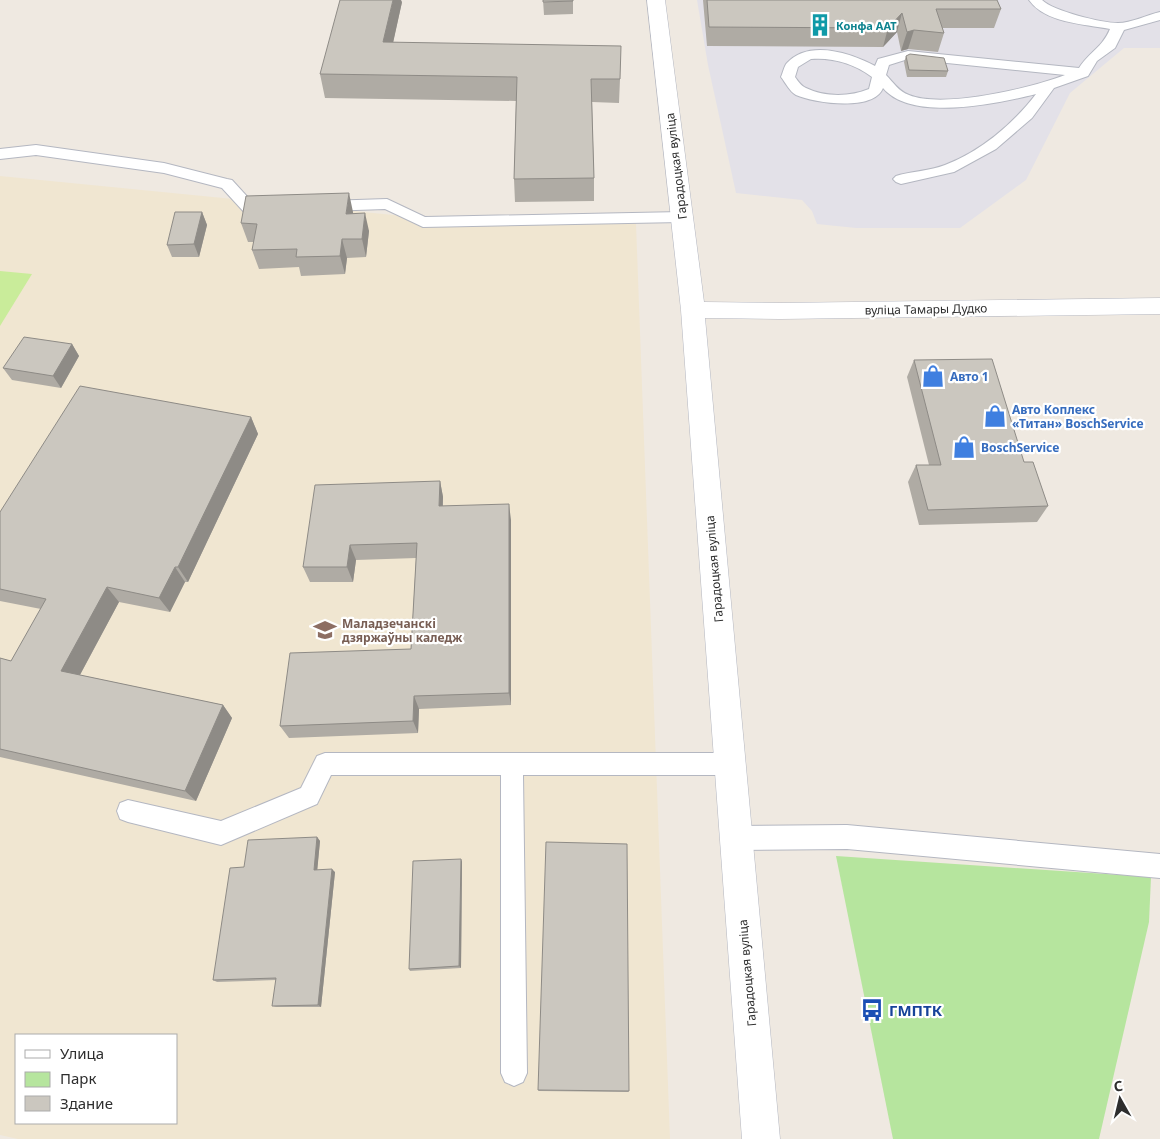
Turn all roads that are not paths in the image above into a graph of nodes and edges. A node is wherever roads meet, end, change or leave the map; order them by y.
1 (656, 0) edge
2 (1035, 0) edge
3 (1160, 16) edge
4 (1118, 27) junction
5 (1082, 73) junction
6 (879, 75) junction
7 (1048, 87) junction
8 (0, 154) edge
9 (901, 179) dead end
10 (308, 206) edge
11 (289, 207) edge
12 (682, 217) junction
13 (1160, 306) edge
14 (693, 310) junction
15 (512, 764) junction
16 (731, 764) junction
17 (128, 811) dead end
18 (735, 838) junction
19 (1160, 866) edge
20 (514, 1074) dead end
21 (761, 1139) edge

1 - 12 street, Гарадоцкая вуліца
2 - 4 lane
3 - 4 lane
4 - 5 lane
5 - 6 lane
5 - 7 lane
6 - 6 lane
6 - 7 lane
7 - 9 lane
8 - 11 lane
10 - 12 lane
12 - 14 street, Гарадоцкая вуліца
13 - 14 street, вуліца Тамары Дудко
14 - 16 street, Гарадоцкая вуліца
15 - 16 lane
15 - 17 lane
15 - 20 lane
16 - 18 street, Гарадоцкая вуліца
18 - 19 lane
18 - 21 street, Гарадоцкая вуліца

